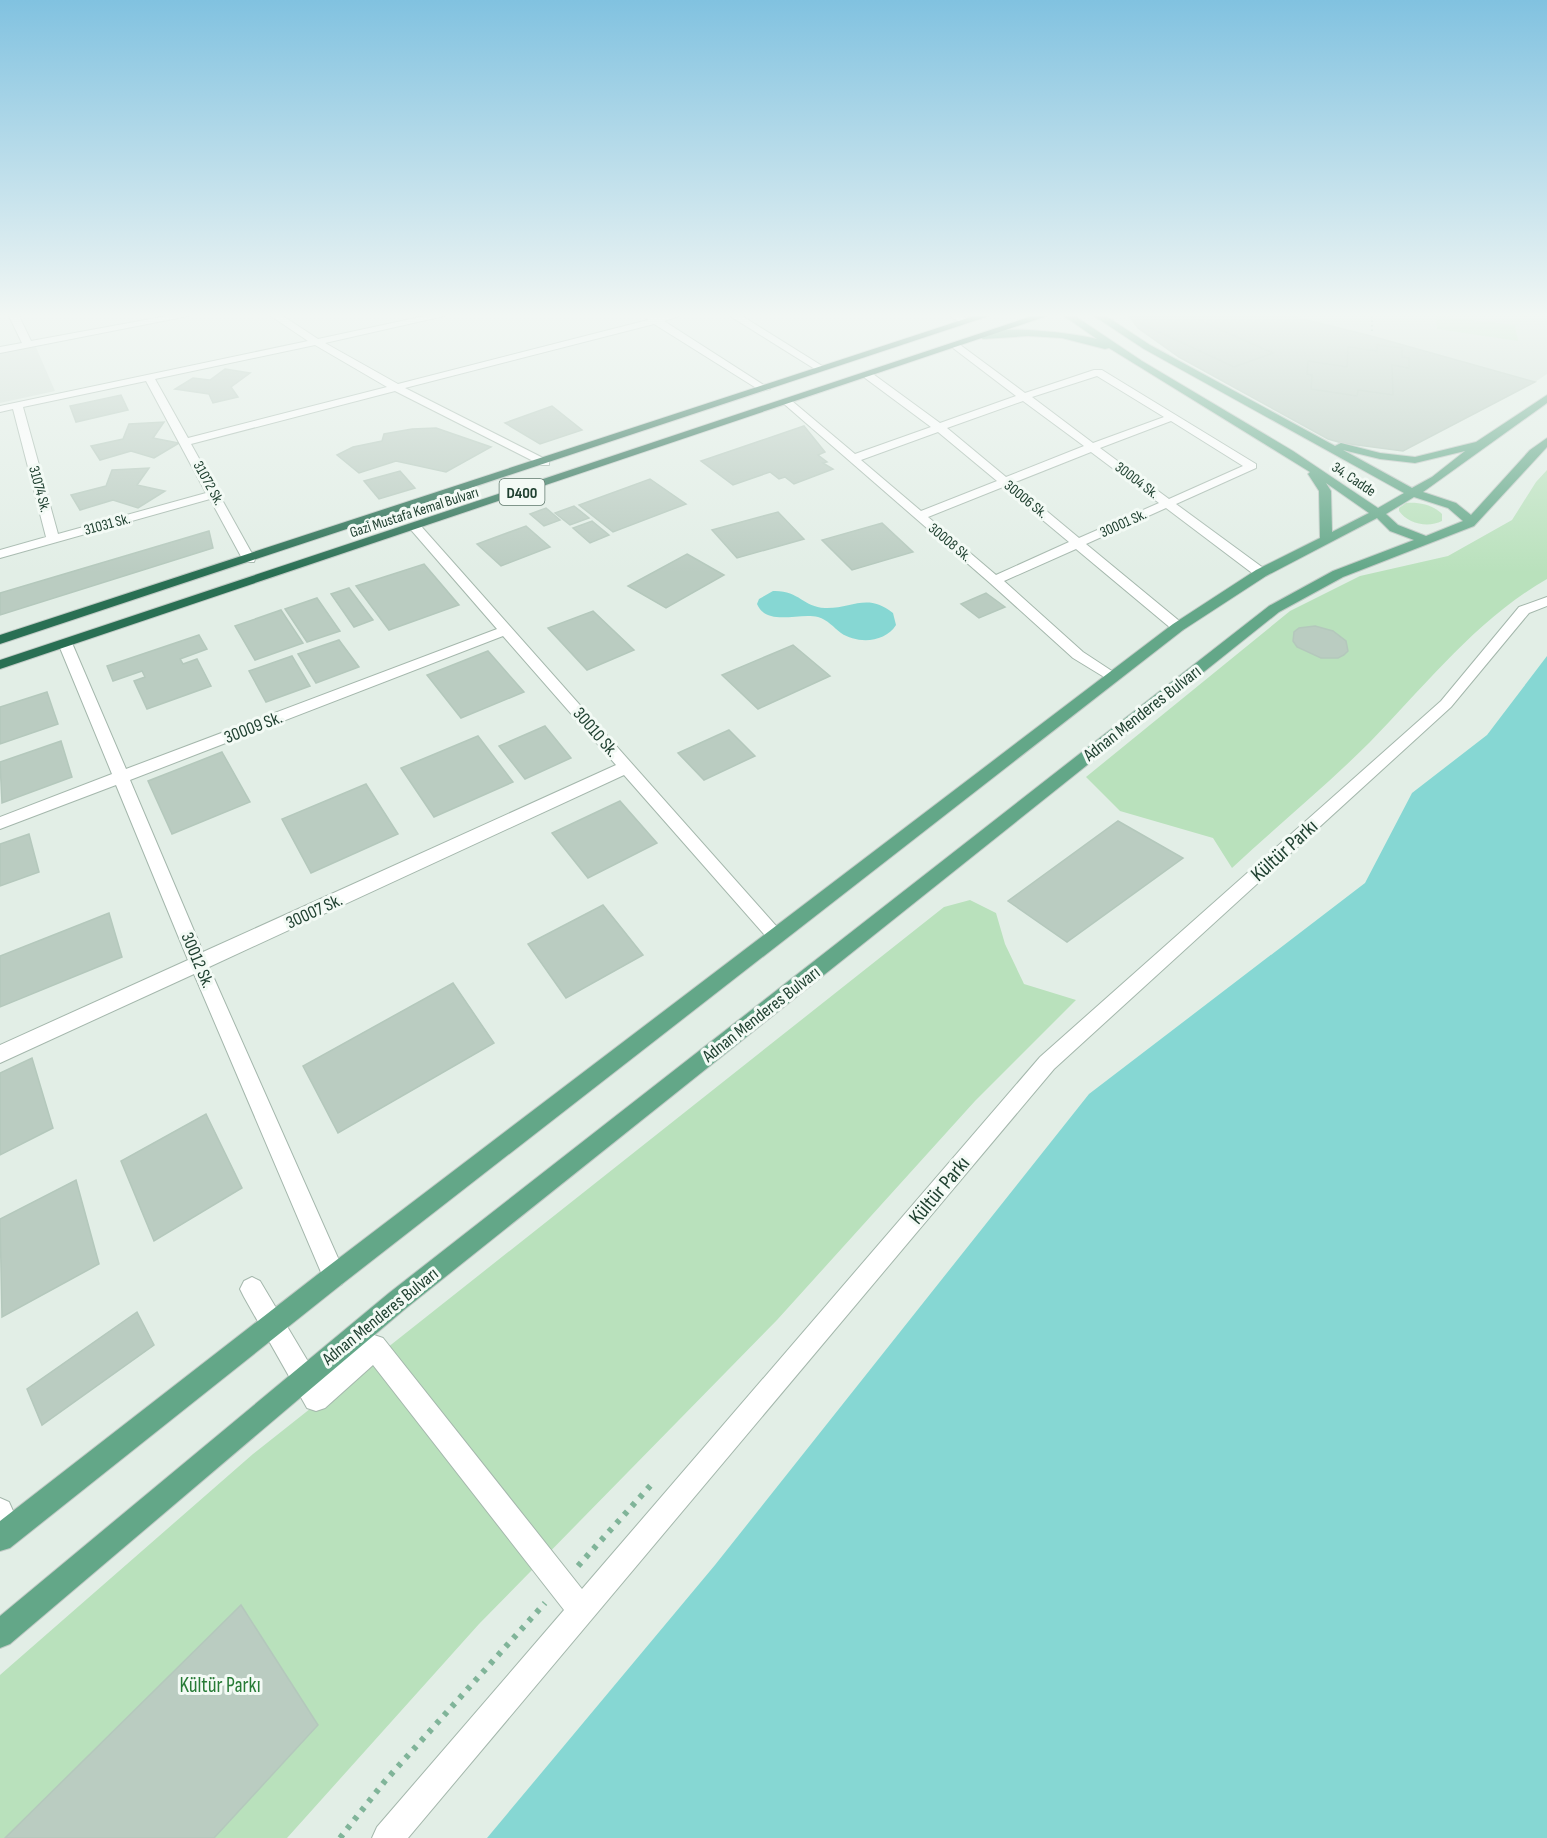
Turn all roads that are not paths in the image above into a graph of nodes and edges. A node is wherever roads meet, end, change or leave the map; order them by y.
1 (32, 402) edge
2 (163, 402) edge
3 (345, 402) edge
4 (422, 402) edge
5 (727, 402) edge
6 (792, 402) edge
7 (904, 402) edge
8 (1010, 402) edge
9 (1030, 402) edge
10 (1145, 402) edge
11 (1203, 402) edge
12 (1247, 402) edge
13 (1542, 402) edge
14 (788, 403) junction
15 (18, 405) junction
16 (0, 409) edge
17 (1170, 418) junction
18 (940, 428) junction
19 (1313, 438) junction
20 (1547, 441) edge
21 (186, 442) junction
22 (1482, 443) junction
23 (1092, 446) junction
24 (1289, 453) junction
25 (852, 459) junction
26 (544, 463) junction
27 (1006, 483) junction
28 (1413, 493) junction
29 (215, 494) junction
30 (1168, 503) junction
31 (1378, 513) junction
32 (919, 516) junction
33 (1470, 523) junction
34 (416, 528) junction
35 (52, 539) junction
36 (1326, 539) junction
37 (1428, 541) junction
38 (1079, 542) junction
39 (0, 554) edge
40 (249, 559) junction
41 (1261, 573) junction
42 (995, 580) junction
43 (1547, 601) edge
44 (1178, 627) junction
45 (506, 630) junction
46 (0, 640) edge
47 (65, 644) junction
48 (0, 665) edge
49 (1114, 677) junction
50 (627, 767) junction
51 (122, 777) junction
52 (0, 823) edge
53 (776, 936) junction
54 (199, 964) junction
55 (0, 1054) edge
56 (334, 1276) junction
57 (252, 1288) dead end
58 (274, 1323) junction
59 (303, 1379) junction
60 (3, 1527) edge
61 (581, 1610) junction
62 (0, 1634) edge
63 (388, 1838) edge

1 - 15 street
2 - 21 street, 31072 Sk.
3 - 21 street
4 - 26 street
5 - 26 highway, Gazi Mustafa Kemal Bulvarı / D400
6 - 14 highway, Gazi Mustafa Kemal Bulvarı / D400
7 - 18 street, 30006 Sk.
8 - 18 street
9 - 23 street, 30004 Sk.
10 - 17 street
11 - 24 main road, 34. Cadde
12 - 19 main road
13 - 22 main road
14 - 25 street, 30008 Sk.
14 - 34 highway, Gazi Mustafa Kemal Bulvarı / D400
15 - 16 street
15 - 35 street, 31074 Sk.
17 - 23 street
17 - 30 street, 30001 Sk.
18 - 25 street
18 - 27 street, 30006 Sk.
19 - 22 main road
19 - 28 main road
20 - 33 main road, Adnan Menderes Bulvarı
21 - 29 street, 31072 Sk.
22 - 28 main road
23 - 27 street
23 - 30 street, 30004 Sk.
24 - 31 main road, 34. Cadde
24 - 36 main road
25 - 32 street, 30008 Sk.
26 - 40 highway, Gazi Mustafa Kemal Bulvarı / D400
27 - 32 street
27 - 38 street, 30006 Sk.
28 - 31 main road
28 - 33 main road
29 - 35 street, 31031 Sk.
29 - 40 street, 31072 Sk.
30 - 38 street, 30001 Sk.
30 - 41 street, 30004 Sk.
31 - 36 main road
31 - 37 main road, 34. Cadde
32 - 42 street, 30008 Sk.
33 - 37 main road, Adnan Menderes Bulvarı
34 - 45 street, 30010 Sk.
34 - 47 highway, Gazi Mustafa Kemal Bulvarı / D400
35 - 39 street, 31031 Sk.
36 - 41 main road
37 - 59 main road, Adnan Menderes Bulvarı
38 - 42 street, 30001 Sk.
38 - 44 street, 30006 Sk.
40 - 46 highway, Gazi Mustafa Kemal Bulvarı / D400
41 - 44 main road
42 - 49 street, 30008 Sk.
43 - 61 street, Kültür Parkı
44 - 49 main road
45 - 50 street, 30010 Sk.
45 - 51 street, 30009 Sk.
47 - 48 highway, Gazi Mustafa Kemal Bulvarı / D400
47 - 51 street, 30012 Sk.
49 - 53 main road
50 - 53 street, 30010 Sk.
50 - 54 street, 30007 Sk.
51 - 52 street, 30009 Sk.
51 - 54 street, 30012 Sk.
53 - 56 main road
54 - 55 street, 30007 Sk.
54 - 56 street, 30012 Sk.
56 - 58 main road
57 - 58 street
58 - 59 street
58 - 60 main road
59 - 61 street
59 - 62 main road, Adnan Menderes Bulvarı
61 - 63 street, Kültür Parkı

